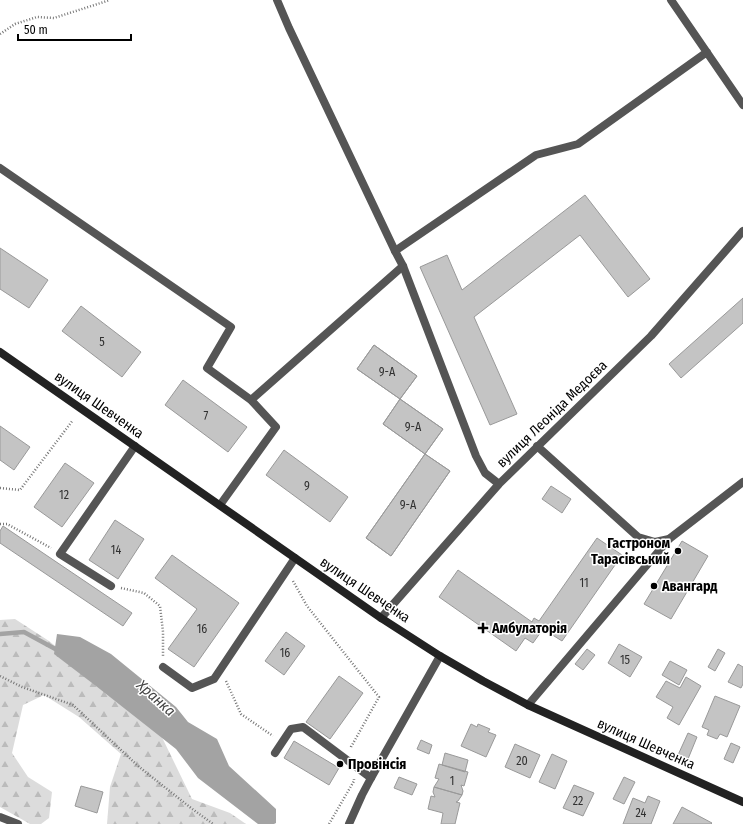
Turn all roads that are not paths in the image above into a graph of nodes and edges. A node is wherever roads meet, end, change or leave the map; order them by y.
1 (277, 0) edge
2 (672, 0) edge
3 (707, 52) junction
4 (743, 105) edge
5 (0, 168) edge
6 (743, 231) edge
7 (395, 251) junction
8 (403, 266) junction
9 (0, 352) edge
10 (251, 400) junction
11 (135, 446) junction
12 (536, 446) junction
13 (743, 482) edge
14 (500, 484) junction
15 (220, 505) junction
16 (669, 539) junction
17 (295, 558) junction
18 (111, 586) road end
19 (381, 618) junction
20 (440, 656) junction
21 (164, 667) road end
22 (528, 705) junction
23 (275, 753) dead end
24 (371, 778) junction
25 (743, 802) edge
26 (0, 817) edge
27 (18, 824) edge
28 (349, 824) edge

1 - 7 street
2 - 3 street
3 - 4 street
3 - 7 street
5 - 10 street
6 - 12 street, вулиця Леоніда Медоєва
7 - 8 street
8 - 10 street
8 - 14 street
9 - 11 main road, вулиця Шевченка
10 - 15 street
11 - 15 main road, вулиця Шевченка
11 - 18 street
12 - 14 street, вулиця Леоніда Медоєва
12 - 16 street
13 - 16 street
14 - 19 street, вулиця Леоніда Медоєва
15 - 17 main road, вулиця Шевченка
16 - 22 street
17 - 19 main road, вулиця Шевченка
17 - 21 street
19 - 20 main road, вулиця Шевченка
20 - 22 main road, вулиця Шевченка
20 - 24 street
22 - 25 main road, вулиця Шевченка
23 - 24 street
24 - 28 street
26 - 27 street

